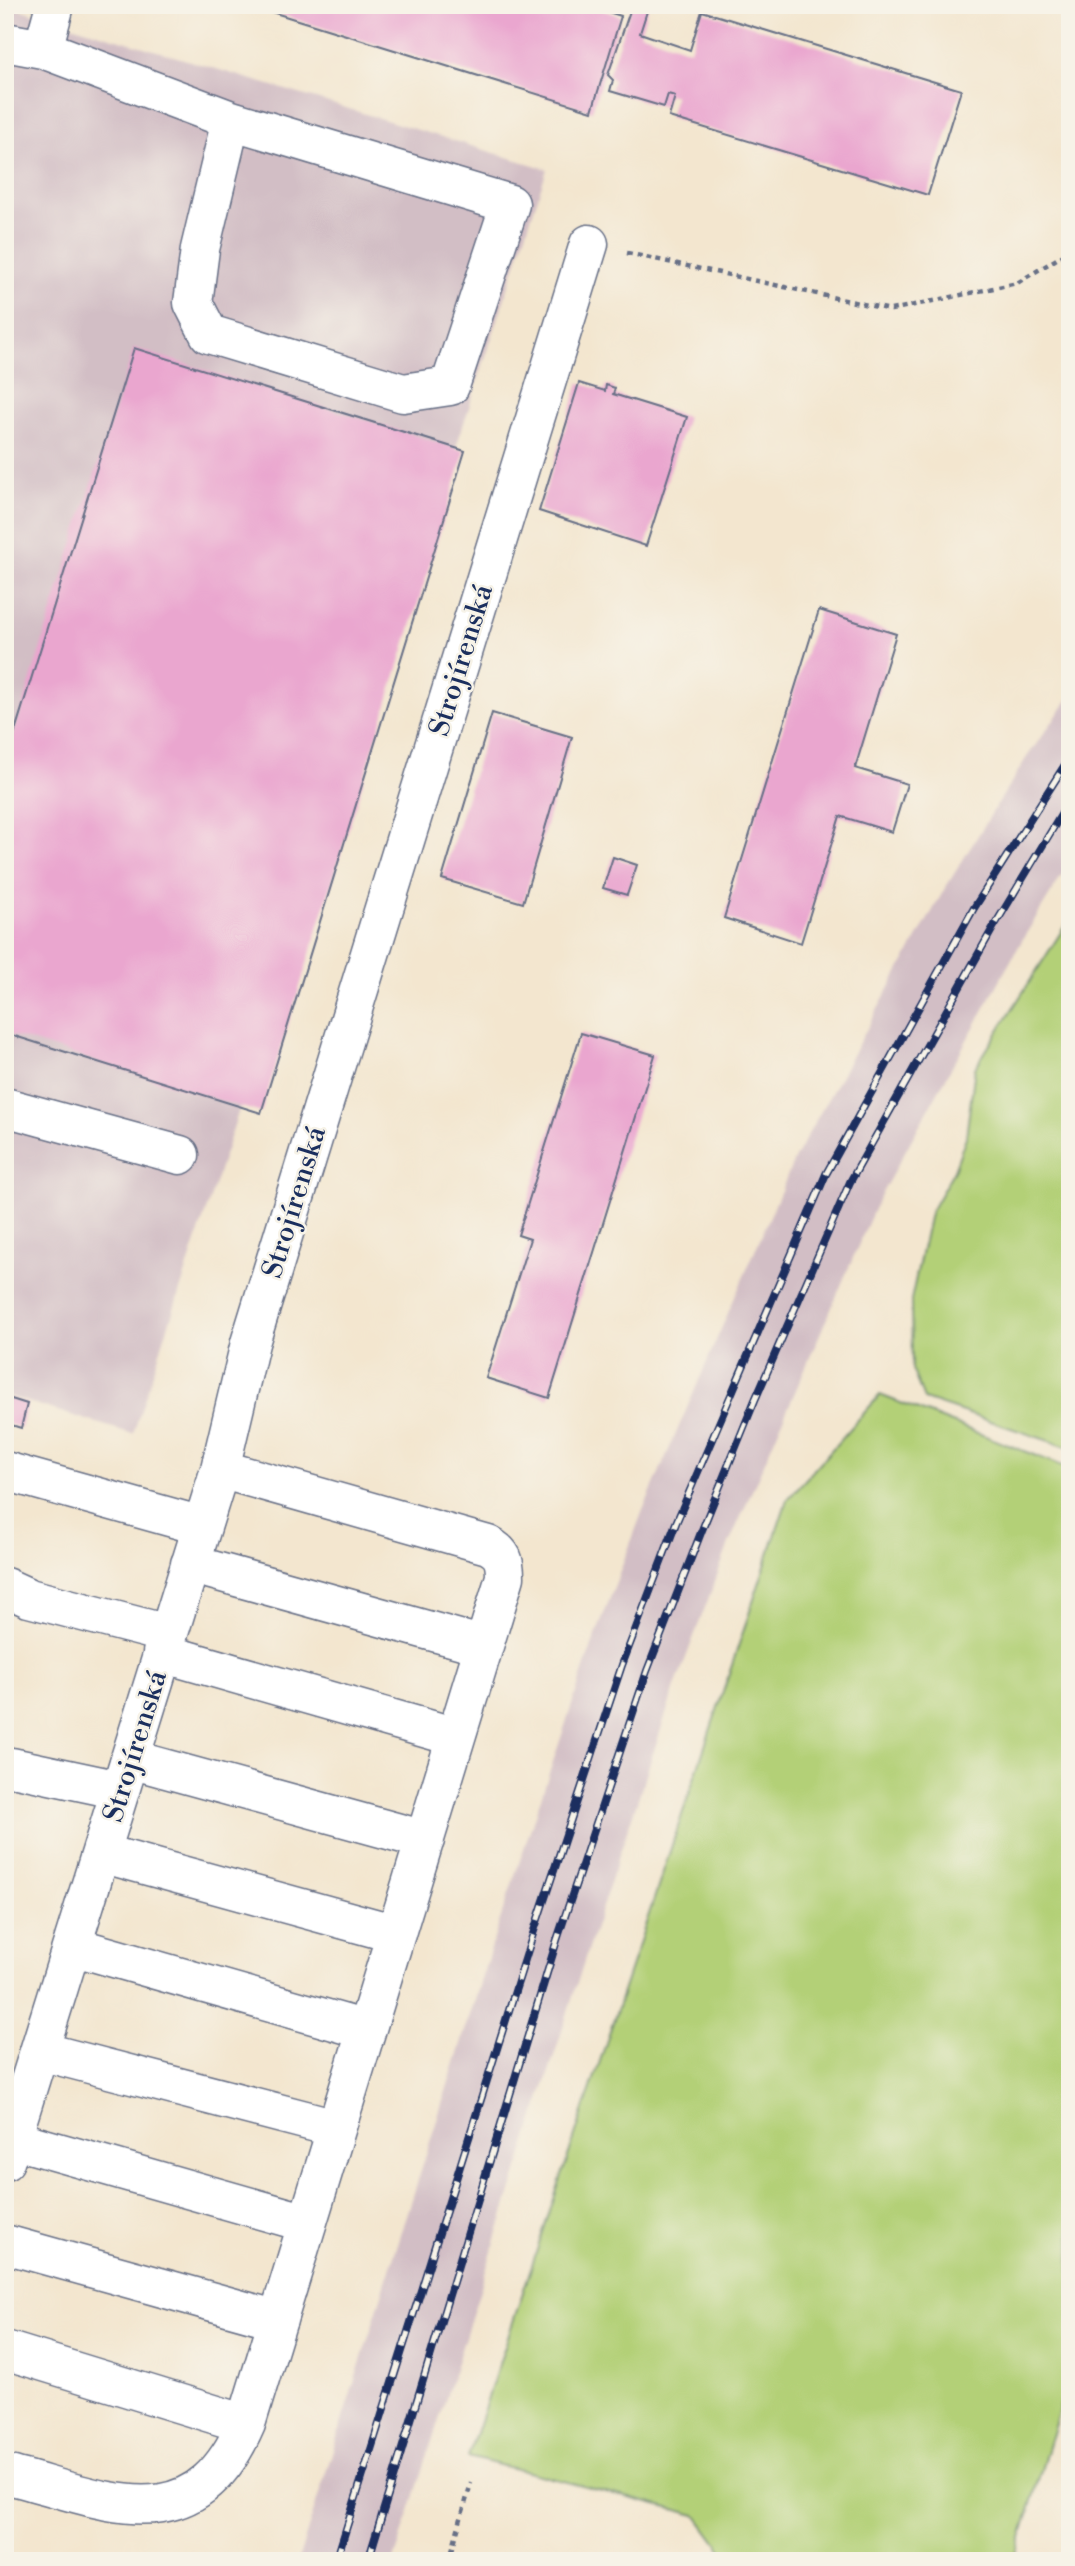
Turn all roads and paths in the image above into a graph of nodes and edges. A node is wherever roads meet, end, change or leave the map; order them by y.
1 (55, 5) edge
2 (5, 42) edge
3 (43, 49) junction
4 (230, 120) junction
5 (589, 244) joint
6 (1070, 251) edge
7 (5, 1107) edge
8 (180, 1155) dead end
9 (219, 1469) junction
10 (5, 1471) edge
11 (202, 1526) junction
12 (190, 1564) junction
13 (5, 1587) edge
14 (165, 1644) junction
15 (484, 1646) junction
16 (456, 1737) junction
17 (5, 1770) edge
18 (125, 1775) junction
19 (425, 1840) junction
20 (101, 1853) junction
21 (396, 1934) junction
22 (72, 1946) junction
23 (366, 2030) junction
24 (40, 2051) junction
25 (337, 2128) junction
26 (9, 2150) edge
27 (307, 2223) junction
28 (5, 2244) edge
29 (278, 2320) junction
30 (5, 2350) edge
31 (246, 2424) junction
32 (5, 2474) edge
33 (471, 2483) dead end
34 (449, 2561) edge

1 - 3 street
2 - 3 street
3 - 4 street
4 - 4 street
5 - 6 path
5 - 9 street, Strojírenská
7 - 8 street
9 - 11 street, Strojírenská
9 - 15 street
10 - 11 street
11 - 12 street, Strojírenská
12 - 14 street, Strojírenská
12 - 15 street
13 - 14 street
14 - 16 street
14 - 18 street, Strojírenská
15 - 16 street
16 - 19 street
17 - 18 street
18 - 19 street
18 - 20 street, Strojírenská
19 - 21 street
20 - 21 street
20 - 22 street, Strojírenská
21 - 23 street
22 - 23 street
22 - 24 street, Strojírenská
23 - 25 street
24 - 25 street
24 - 26 street, Strojírenská
25 - 27 street
26 - 27 street
27 - 29 street
28 - 29 street
29 - 31 street
30 - 31 street
31 - 32 street
33 - 34 path

